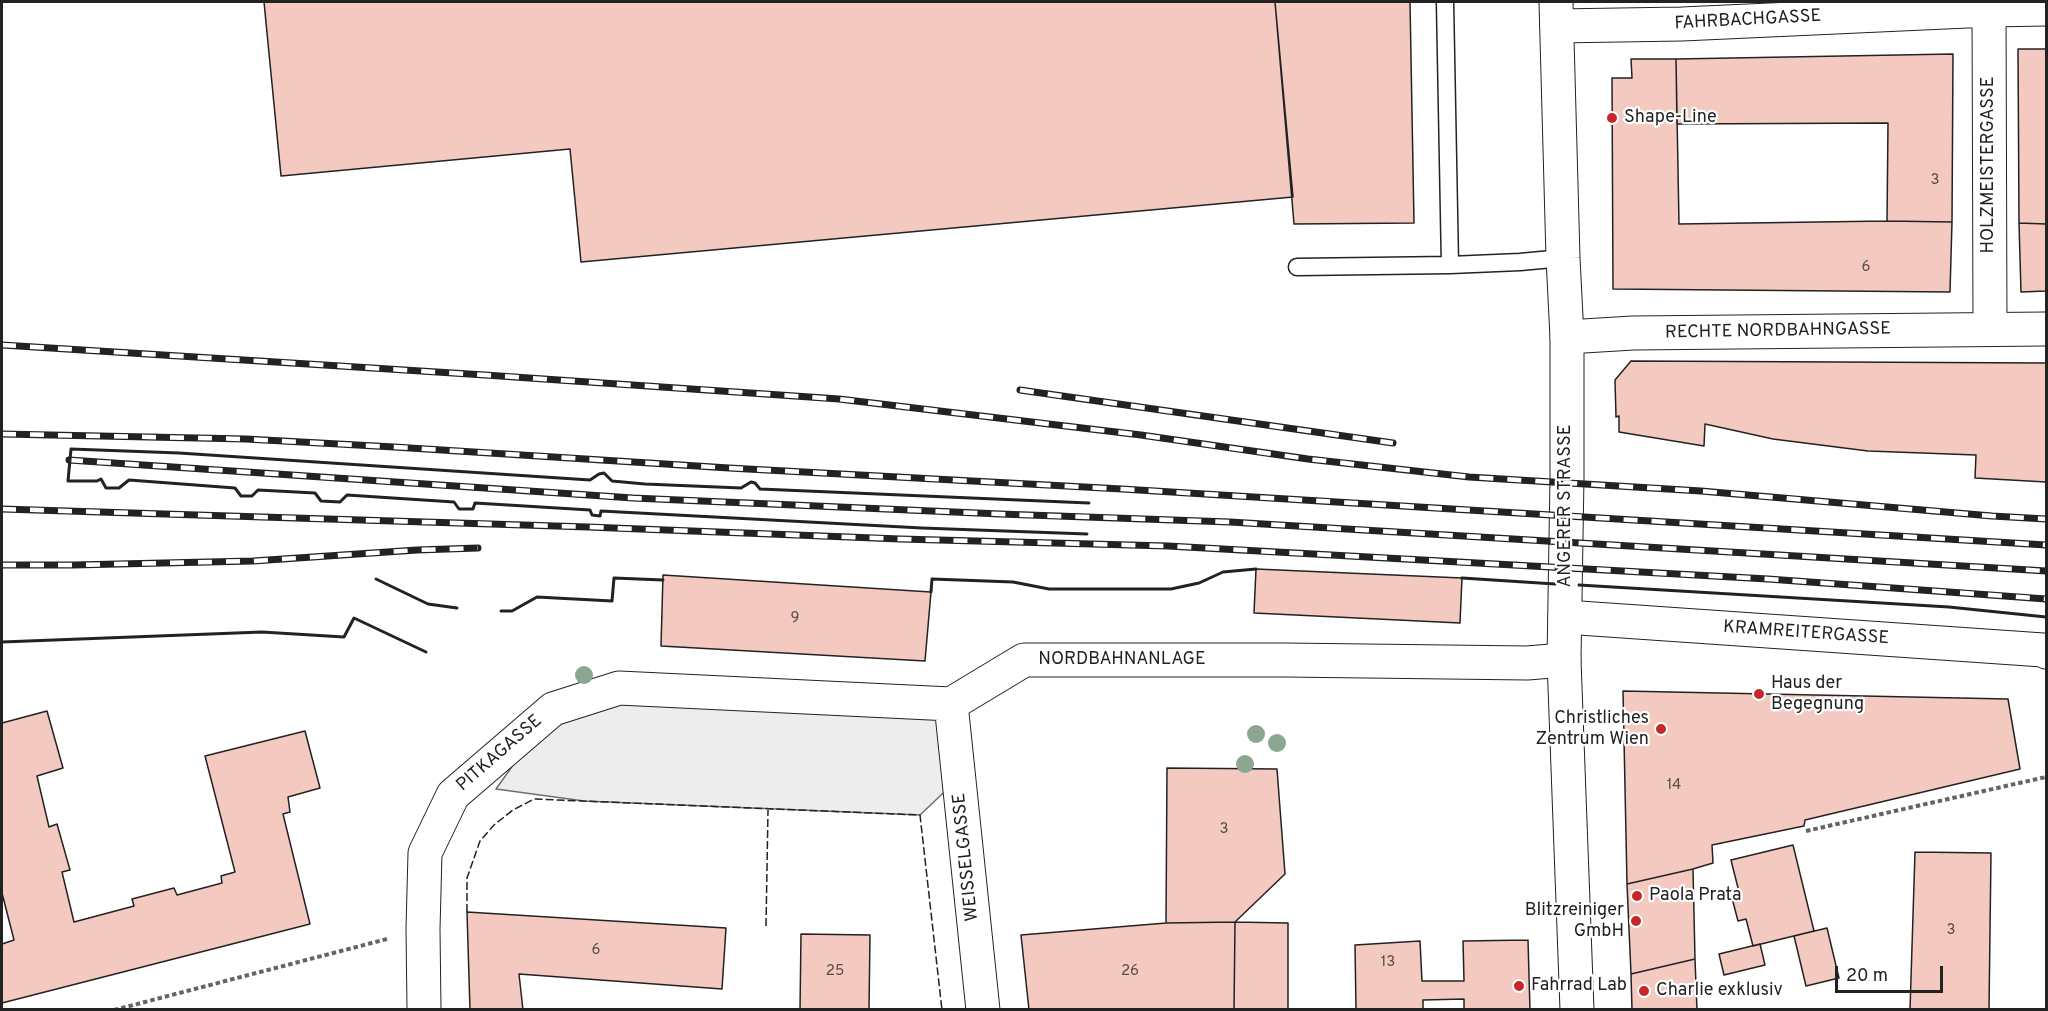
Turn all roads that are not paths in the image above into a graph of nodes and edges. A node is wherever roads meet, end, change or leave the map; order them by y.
1 (1445, 2) edge
2 (1989, 6) edge
3 (2046, 9) edge
4 (1556, 14) edge
5 (1563, 258) junction
6 (1450, 265) junction
7 (1297, 267) dead end
8 (1990, 329) junction
9 (2046, 329) edge
10 (1567, 336) junction
11 (1565, 617) junction
12 (2046, 652) edge
13 (1564, 660) junction
14 (951, 704) junction
15 (424, 1010) edge
16 (983, 1010) edge
17 (1577, 1010) edge

1 - 6 lane
2 - 3 street, FAHRBACHGASSE
2 - 4 street, FAHRBACHGASSE
2 - 8 street, HOLZMEISTERGASSE
4 - 5 street, ANGERER STRASSE
5 - 6 lane
5 - 10 street, ANGERER STRASSE
6 - 7 lane
8 - 9 street, RECHTE NORDBAHNGASSE
8 - 10 street, RECHTE NORDBAHNGASSE
10 - 11 street, ANGERER STRASSE
11 - 12 street, KRAMREITERGASSE
11 - 13 street, ANGERER STRASSE
13 - 14 street, NORDBAHNANLAGE
13 - 17 street, ANGERER STRASSE
14 - 15 street, PITKAGASSE
14 - 16 street, WEISSELGASSE

